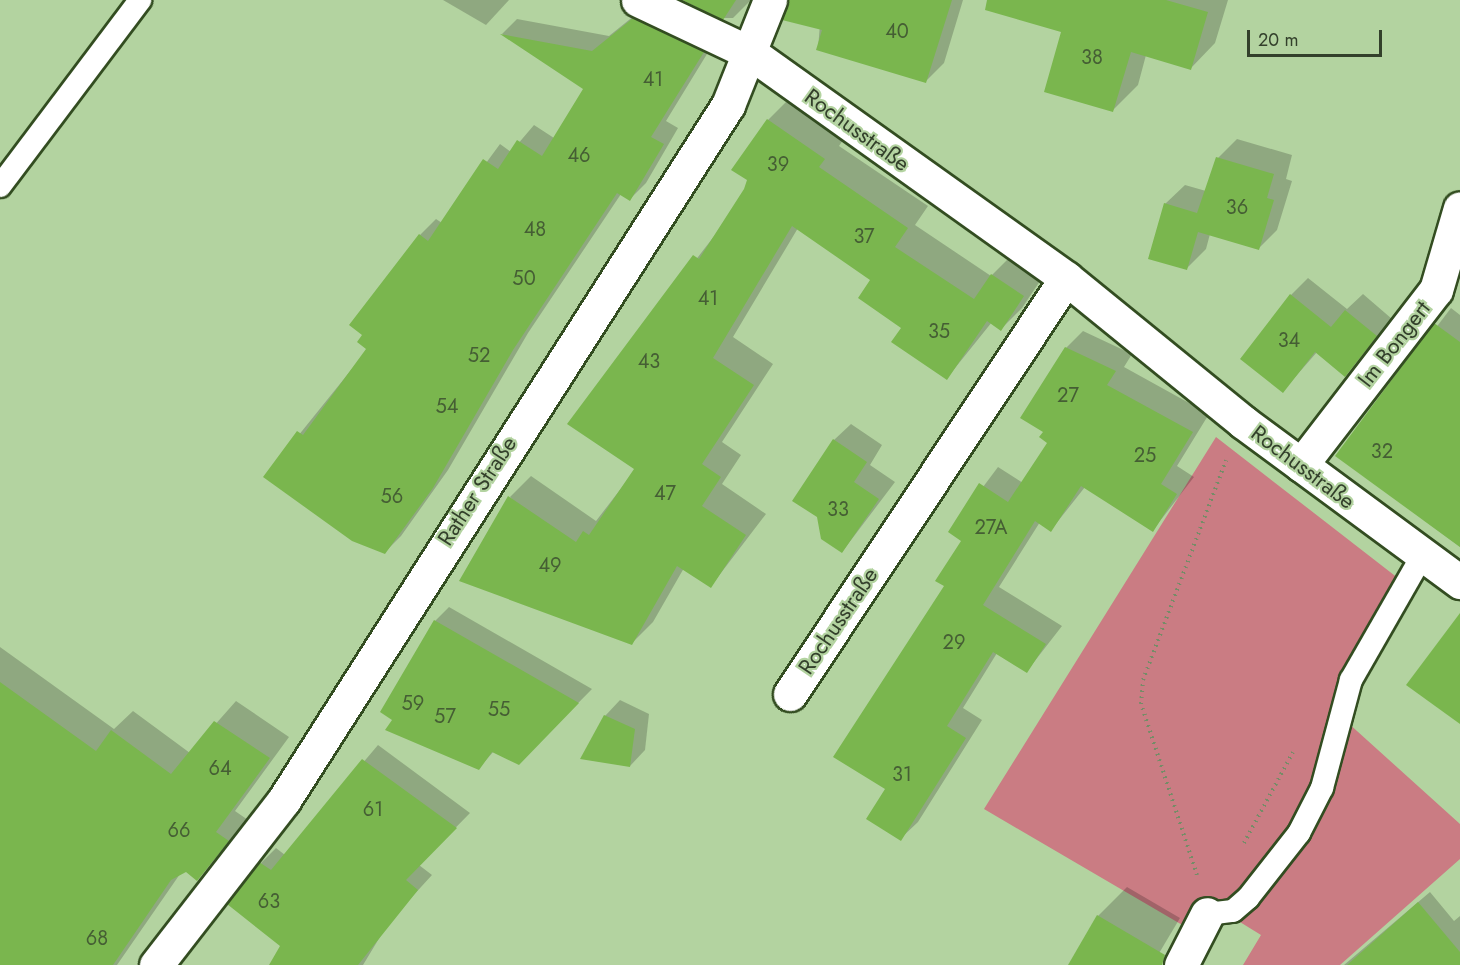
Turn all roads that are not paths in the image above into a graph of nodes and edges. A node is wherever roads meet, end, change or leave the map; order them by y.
1 (140, 0) edge
2 (638, 0) edge
3 (770, 0) edge
4 (752, 54) junction
5 (0, 186) edge
6 (1460, 208) edge
7 (1066, 278) junction
8 (1301, 465) junction
9 (1422, 556) junction
10 (1460, 582) edge
11 (789, 694) dead end
12 (1207, 914) joint
13 (156, 965) edge
14 (1181, 965) edge

1 - 5 lane
2 - 4 street, Rochusstraße
3 - 4 street, Rather Straße
4 - 7 street, Rochusstraße
4 - 13 street, Rather Straße
6 - 8 street, Im Bongert
7 - 8 street, Rochusstraße
7 - 11 street, Rochusstraße
8 - 9 street, Rochusstraße
9 - 10 street, Rochusstraße
9 - 12 lane
12 - 14 street

